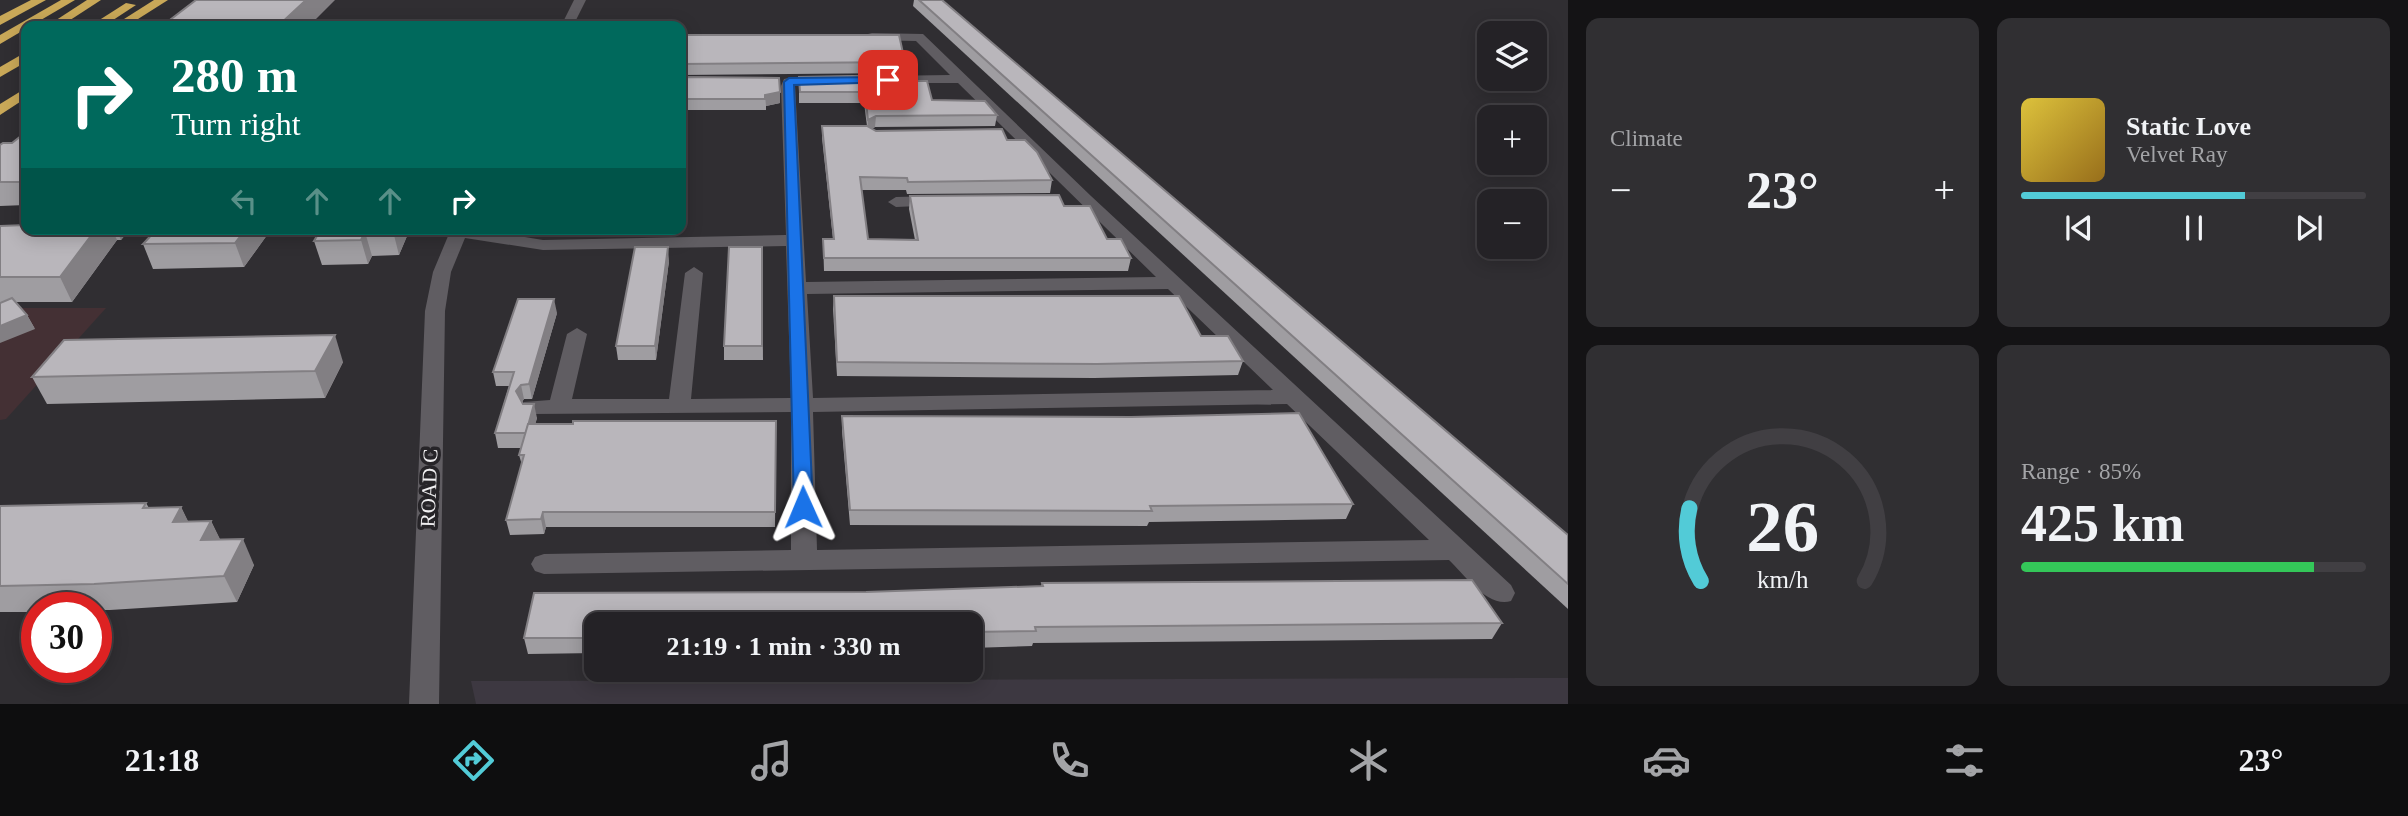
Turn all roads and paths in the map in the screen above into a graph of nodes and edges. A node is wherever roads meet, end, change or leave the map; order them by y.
1 (40, 0) edge
2 (69, 0) edge
3 (95, 0) edge
4 (113, 0) edge
5 (138, 0) edge
6 (162, 0) edge
7 (580, 0) edge
8 (0, 21) edge
9 (33, 21) edge
10 (61, 21) edge
11 (81, 21) edge
12 (104, 21) edge
13 (127, 21) edge
14 (570, 21) edge
15 (21, 28) edge
16 (853, 37) edge
17 (0, 40) edge
18 (21, 46) edge
19 (0, 59) edge
20 (21, 59) edge
21 (0, 73) edge
22 (21, 73) edge
23 (962, 79) junction
24 (0, 87) edge
25 (21, 96) edge
26 (0, 111) edge
27 (991, 133) edge
28 (1017, 133) junction
29 (1058, 200) edge
30 (1086, 200) junction
31 (950, 201) edge
32 (896, 202) dead end
33 (457, 235) edge
34 (483, 235) edge
35 (794, 240) junction
36 (694, 273) dead end
37 (1173, 283) junction
38 (795, 288) junction
39 (577, 334) dead end
40 (1296, 397) junction
41 (802, 404) junction
42 (679, 406) junction
43 (532, 407) edge
44 (559, 407) junction
45 (1457, 550) junction
46 (804, 559) junction
47 (544, 564) dead end
48 (1501, 593) dead end
49 (424, 704) edge

1 - 8 highway
2 - 9 highway
3 - 10 highway
4 - 11 highway
5 - 12 highway
6 - 13 highway
7 - 14 street
15 - 17 highway
16 - 23 street
18 - 19 highway
20 - 21 highway
22 - 24 highway
23 - 28 street
23 - 35 street
25 - 26 highway
27 - 28 street
28 - 30 street
29 - 30 street
30 - 37 street
31 - 32 street
33 - 49 street, ROAD C
34 - 35 street
35 - 38 street
36 - 42 street
37 - 38 street
37 - 40 street
38 - 41 street
39 - 44 street
40 - 41 street
40 - 45 street
41 - 42 street
41 - 46 street
42 - 44 street
43 - 44 street
45 - 46 street
45 - 48 street
46 - 47 street

